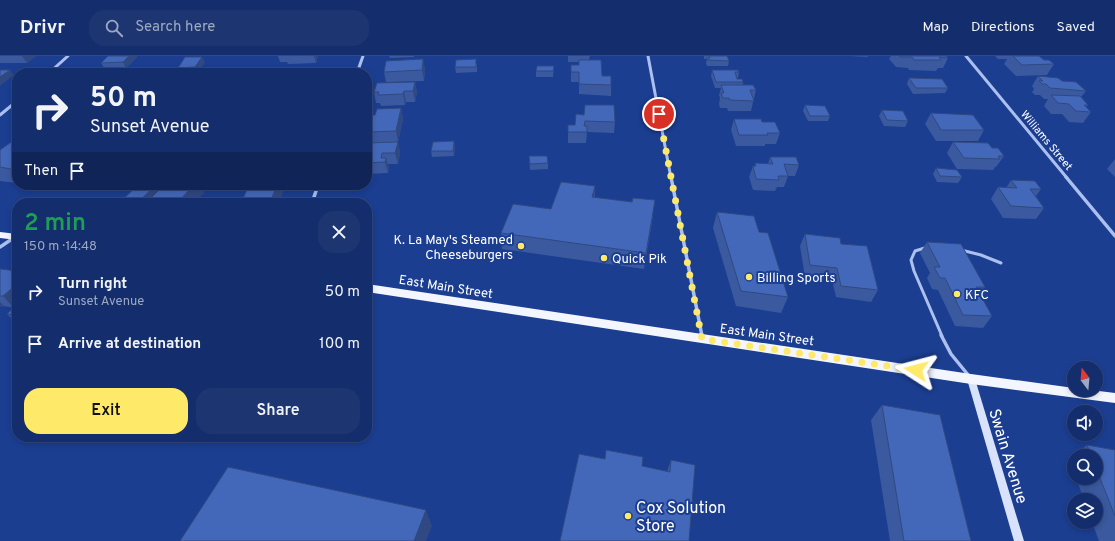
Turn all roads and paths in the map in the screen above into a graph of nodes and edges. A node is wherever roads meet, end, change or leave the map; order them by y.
1 (68, 56) edge
2 (362, 56) edge
3 (648, 56) edge
4 (966, 56) edge
5 (55, 68) edge
6 (358, 68) edge
7 (12, 105) edge
8 (0, 115) edge
9 (0, 235) edge
10 (12, 236) edge
11 (1115, 236) edge
12 (12, 240) edge
13 (0, 247) edge
14 (932, 247) edge
15 (959, 250) edge
16 (1001, 263) dead end
17 (372, 289) edge
18 (702, 339) junction
19 (971, 378) junction
20 (1115, 398) edge
21 (1019, 541) edge

1 - 5 street
2 - 6 street
3 - 18 street
4 - 11 street, Williams Street
7 - 8 street
9 - 10 main road
12 - 13 street
14 - 19 lane
15 - 16 lane
17 - 18 main road, East Main Street
18 - 19 main road, East Main Street
19 - 20 main road, East Main Street
19 - 21 street, Swain Avenue

